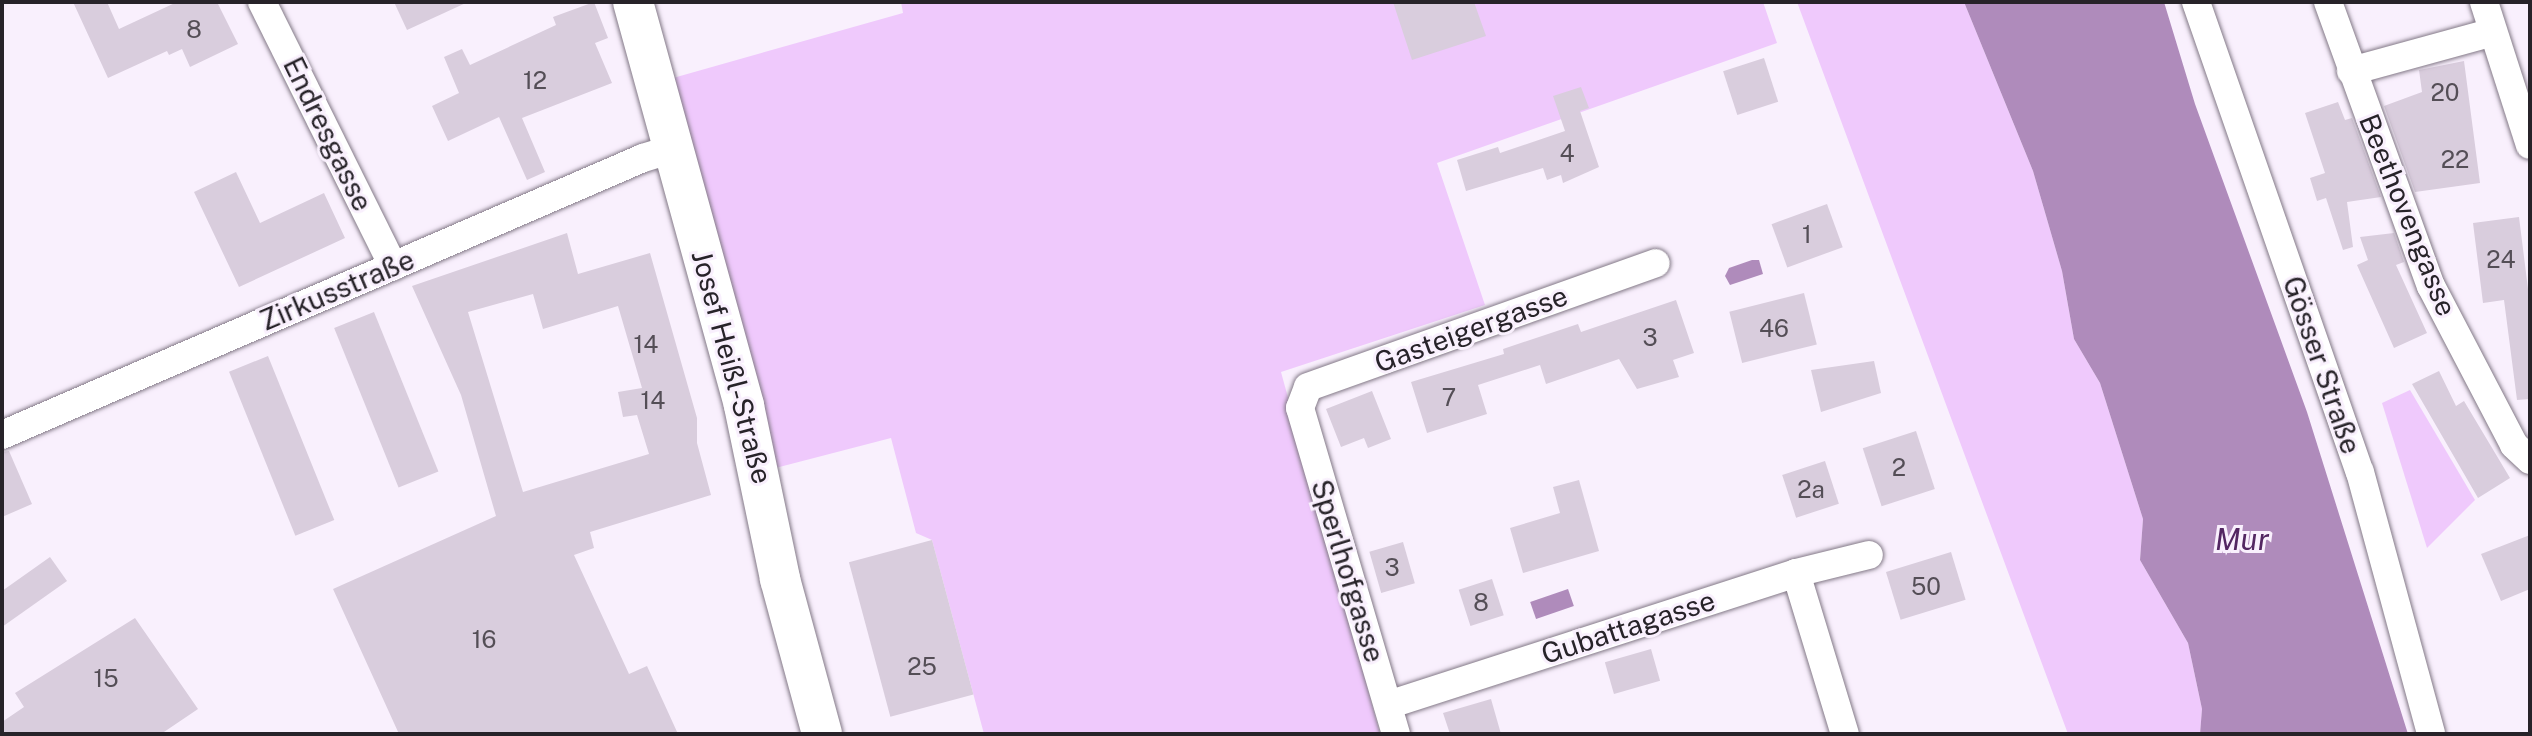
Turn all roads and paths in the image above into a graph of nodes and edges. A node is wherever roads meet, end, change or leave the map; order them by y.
1 (262, 2) edge
2 (633, 2) edge
3 (2196, 2) edge
4 (2328, 2) edge
5 (2484, 2) edge
6 (2490, 33) junction
7 (2351, 71) junction
8 (2524, 114) edge
9 (2530, 145) edge
10 (673, 149) junction
11 (1656, 263) dead end
12 (393, 266) junction
13 (1300, 408) joint
14 (2, 435) edge
15 (2530, 460) edge
16 (1869, 555) dead end
17 (1796, 573) junction
18 (1388, 705) junction
19 (822, 734) edge
20 (1396, 734) edge
21 (1845, 734) edge
22 (2431, 734) edge

1 - 12 street, Endresgasse
2 - 10 main road, Josef Heißl-Straße
3 - 22 street, Gösser Straße
4 - 7 street, Beethovengasse
5 - 6 street
6 - 7 street
6 - 8 street
7 - 15 street, Beethovengasse
8 - 9 street
10 - 12 street, Zirkusstraße
10 - 19 main road, Josef Heißl-Straße
11 - 13 street, Gasteigergasse
12 - 14 street, Zirkusstraße
13 - 18 street, Sperlhofgasse
16 - 17 street, Gubattagasse
17 - 18 street, Gubattagasse
17 - 21 street
18 - 20 street, Sperlhofgasse

